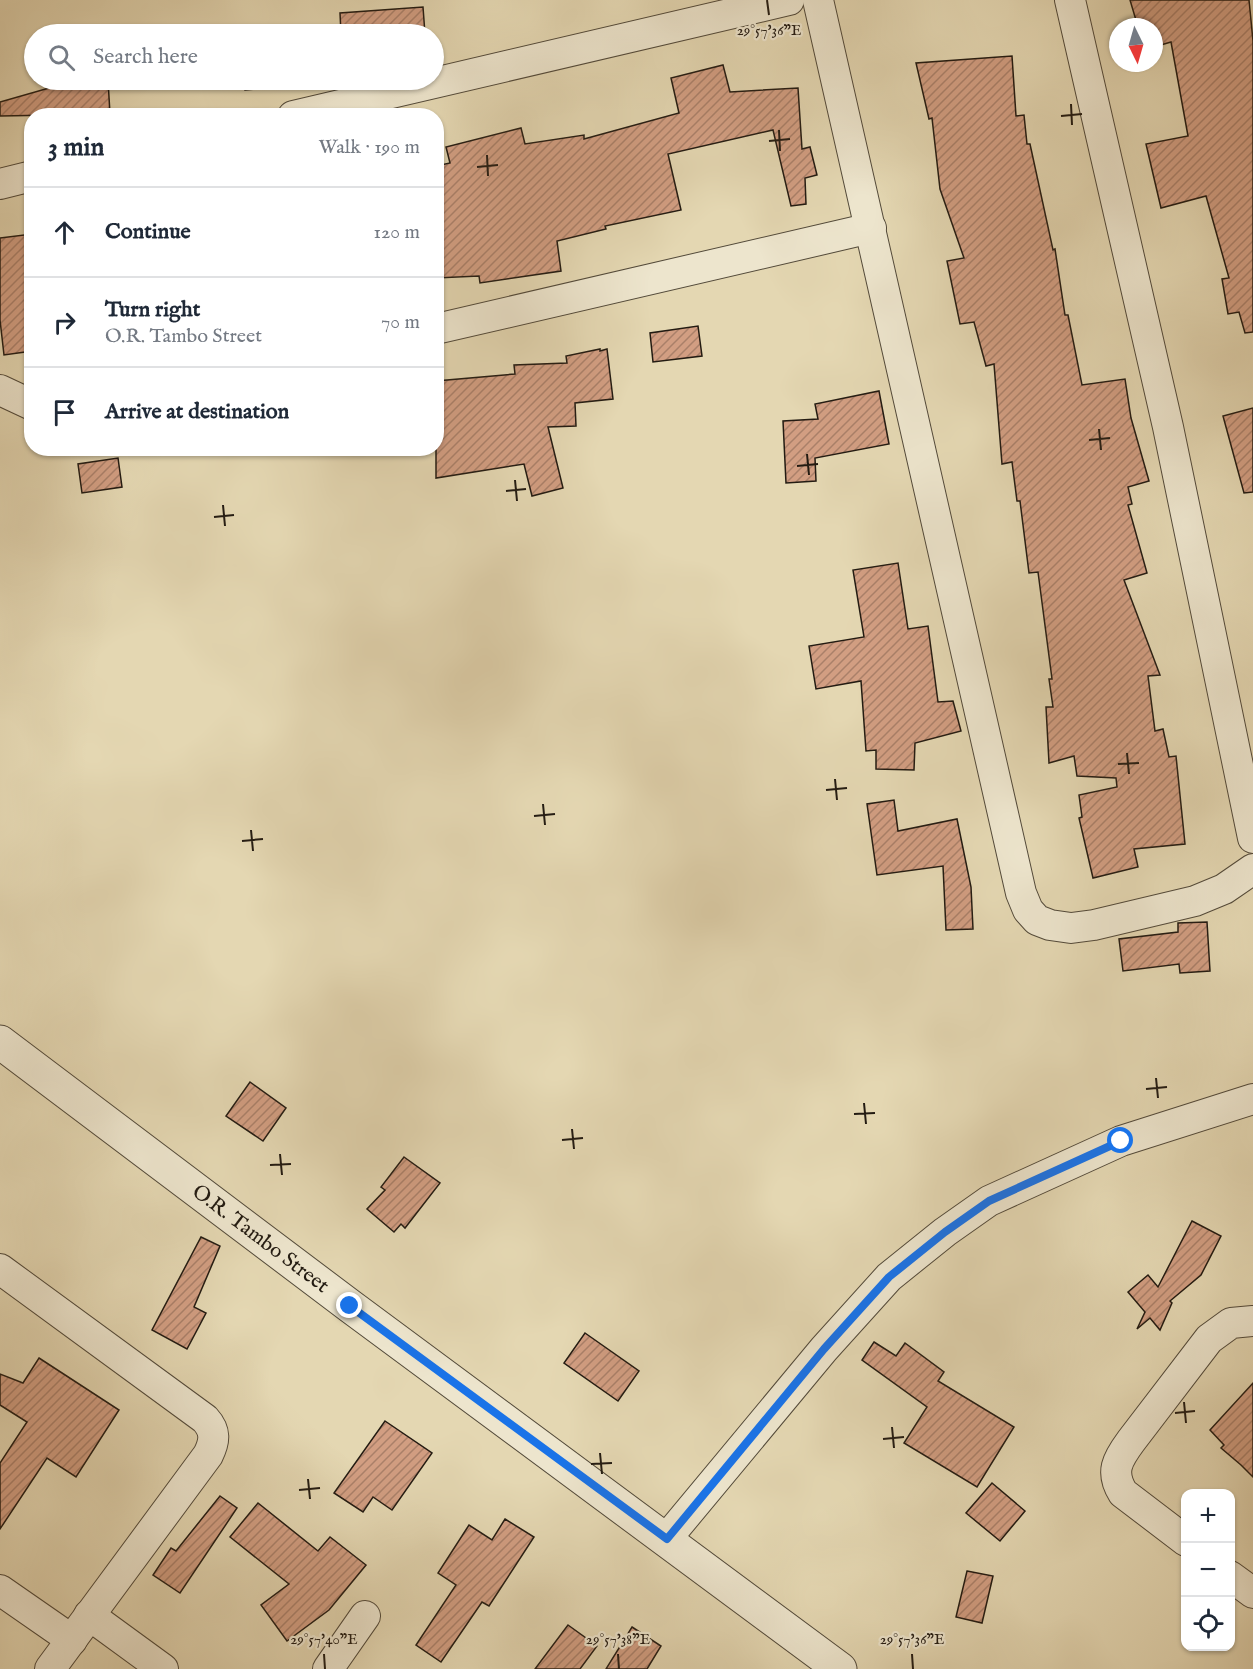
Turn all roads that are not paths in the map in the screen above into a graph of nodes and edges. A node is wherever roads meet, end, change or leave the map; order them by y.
1 (789, 0) edge
2 (818, 0) edge
3 (1070, 0) edge
4 (444, 81) edge
5 (404, 90) edge
6 (327, 108) edge
7 (24, 178) edge
8 (0, 184) edge
9 (871, 228) junction
10 (444, 327) edge
11 (0, 390) edge
12 (24, 401) edge
13 (1253, 838) edge
14 (1253, 869) edge
15 (0, 1042) edge
16 (1253, 1100) edge
17 (0, 1269) edge
18 (1253, 1321) edge
19 (1181, 1538) edge
20 (667, 1539) junction
21 (1235, 1580) edge
22 (0, 1590) edge
23 (1253, 1593) edge
24 (89, 1616) junction
25 (365, 1616) dead end
26 (72, 1640) junction
27 (50, 1669) edge
28 (163, 1669) edge
29 (328, 1669) edge
30 (840, 1669) edge

1 - 4 street
2 - 9 street
3 - 13 street
5 - 6 street
7 - 8 street
9 - 10 street
9 - 14 street
11 - 12 street
15 - 20 street, O.R. Tambo Street
16 - 20 street
17 - 24 street
18 - 19 street
20 - 30 street, O.R. Tambo Street
21 - 23 street
22 - 26 street
24 - 26 street
24 - 28 street
25 - 29 street
26 - 27 street

